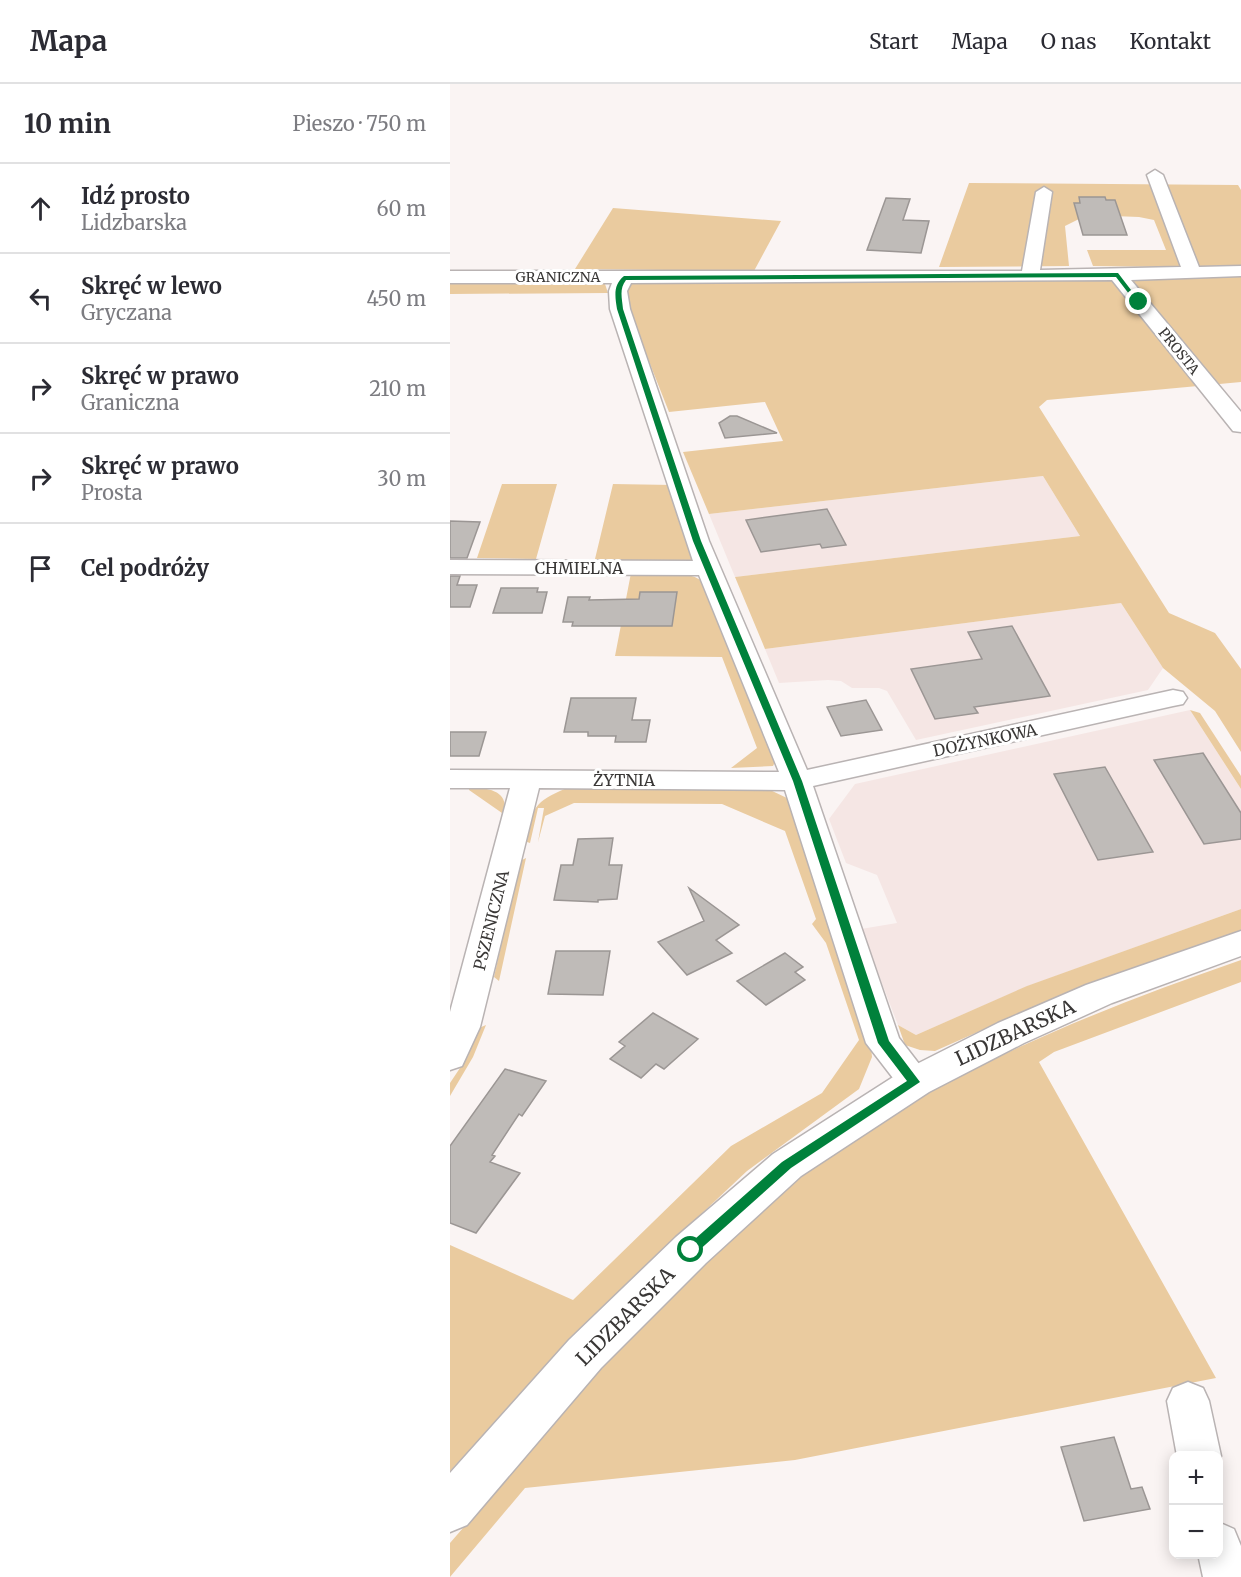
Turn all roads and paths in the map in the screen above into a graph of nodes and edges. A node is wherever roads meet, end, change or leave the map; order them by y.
1 (1155, 175) dead end
2 (1044, 192) dead end
3 (1241, 271) edge
4 (1194, 273) junction
5 (1118, 275) junction
6 (1030, 276) junction
7 (450, 277) edge
8 (624, 278) junction
9 (1241, 426) edge
10 (450, 567) edge
11 (708, 568) junction
12 (1173, 698) dead end
13 (450, 778) edge
14 (527, 780) junction
15 (797, 781) junction
16 (1241, 943) edge
17 (450, 1058) edge
18 (915, 1082) junction
19 (1188, 1401) dead end
20 (1198, 1451) edge
21 (450, 1509) edge
22 (1222, 1559) edge
23 (1226, 1577) edge

1 - 4 street
2 - 6 street
3 - 4 street, GRANICZNA
4 - 5 street, GRANICZNA
5 - 6 street, GRANICZNA
5 - 9 street, PROSTA
6 - 8 street, GRANICZNA
7 - 8 street, GRANICZNA
8 - 11 street
10 - 11 street, CHMIELNA
11 - 15 street
12 - 15 street, DOŻYNKOWA
13 - 14 street, ŻYTNIA
14 - 15 street, ŻYTNIA
14 - 17 street, PSZENICZNA
15 - 18 street
16 - 18 main road, LIDZBARSKA
18 - 21 main road, LIDZBARSKA
19 - 20 street
22 - 23 street

